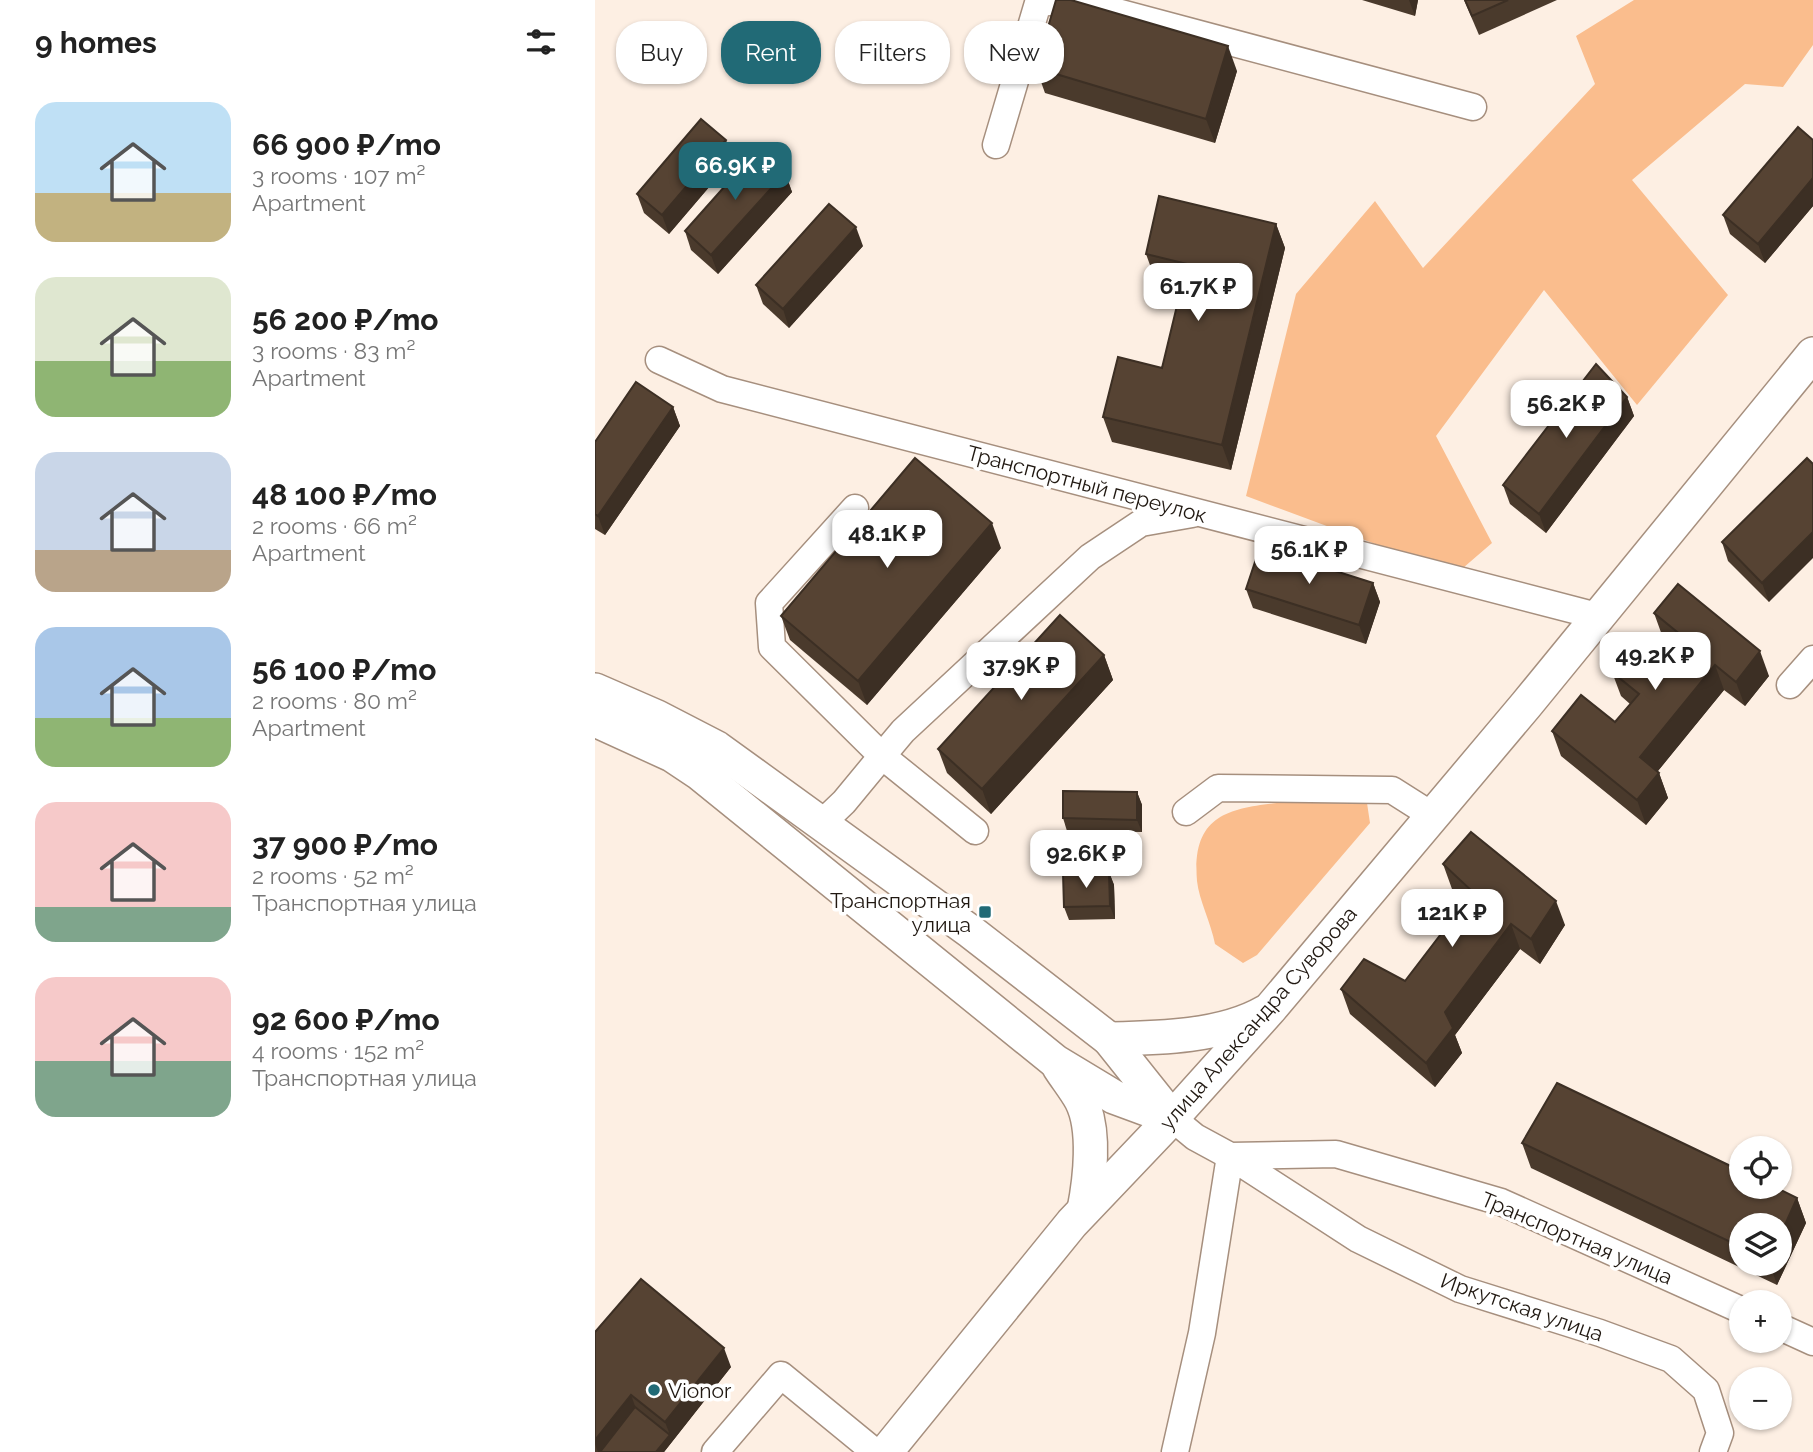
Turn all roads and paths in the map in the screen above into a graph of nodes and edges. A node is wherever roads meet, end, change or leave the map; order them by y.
1 (1473, 107) dead end
2 (996, 145) dead end
3 (1813, 354) edge
4 (660, 360) dead end
5 (855, 508) dead end
6 (1201, 513) junction
7 (1601, 617) junction
8 (1813, 659) edge
9 (1790, 685) dead end
10 (595, 690) edge
11 (595, 720) edge
12 (882, 756) junction
13 (1186, 812) dead end
14 (1433, 816) junction
15 (822, 823) junction
16 (975, 831) dead end
17 (1270, 1009) junction
18 (1109, 1039) junction
19 (1056, 1062) junction
20 (1172, 1118) junction
21 (1230, 1156) junction
22 (1084, 1210) junction
23 (1729, 1305) edge
24 (1792, 1332) edge
25 (1813, 1342) edge
26 (715, 1452) edge
27 (875, 1452) edge
28 (887, 1452) edge
29 (1175, 1452) edge
30 (1713, 1452) edge

1 - 2 street
3 - 7 main road, улица Александра Суворова
4 - 6 street, Транспортный переулок
5 - 12 street
6 - 7 street, Транспортный переулок
6 - 12 street
7 - 14 main road, улица Александра Суворова
8 - 9 street
10 - 15 main road, Транспортная улица
11 - 19 main road, Транспортная улица
12 - 15 street
12 - 16 street
13 - 14 street
14 - 17 main road, улица Александра Суворова
15 - 18 main road, Транспортная улица
17 - 18 main road
17 - 20 main road, улица Александра Суворова
18 - 20 main road, Транспортная улица
19 - 20 main road, Транспортная улица
19 - 22 main road, Транспортная улица
20 - 21 street, Транспортная улица
20 - 22 main road, улица Александра Суворова
21 - 23 street, Транспортная улица
21 - 29 street
21 - 30 street, Иркутская улица
22 - 28 main road, улица Александра Суворова
24 - 25 street
26 - 27 street

